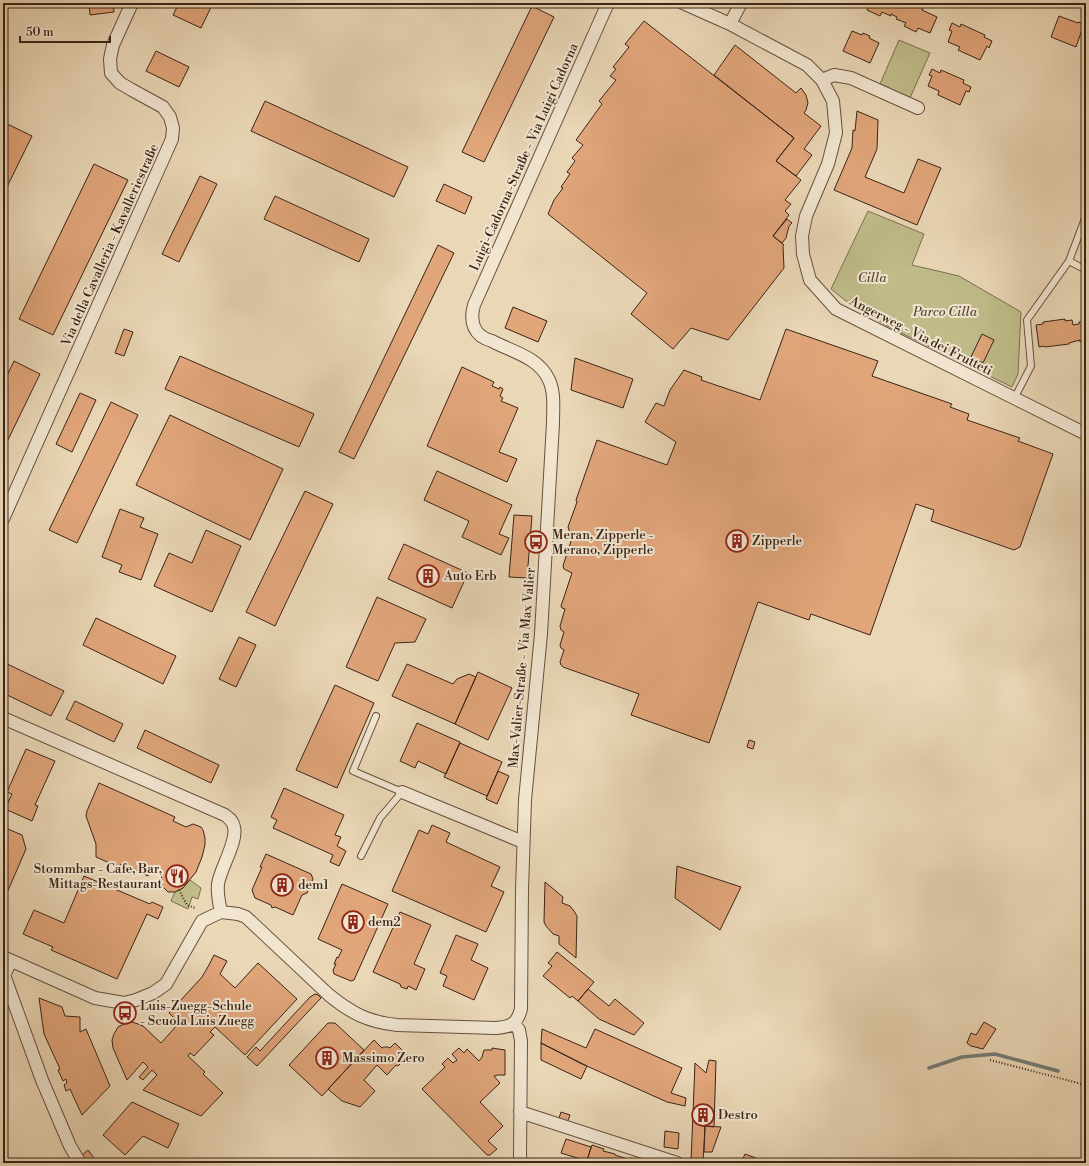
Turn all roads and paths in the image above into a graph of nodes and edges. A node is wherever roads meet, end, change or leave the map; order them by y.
1 (132, 3) edge
2 (608, 3) edge
3 (684, 3) edge
4 (741, 3) edge
5 (730, 24) junction
6 (822, 80) junction
7 (918, 108) dead end
8 (1086, 216) edge
9 (1069, 261) junction
10 (1086, 270) edge
11 (473, 323) joint
12 (1014, 399) junction
13 (1086, 434) edge
14 (3, 519) edge
15 (376, 716) dead end
16 (3, 718) edge
17 (402, 792) junction
18 (523, 842) junction
19 (360, 856) dead end
20 (179, 890) dead end
21 (195, 908) dead end
22 (221, 912) junction
23 (7, 959) edge
24 (514, 1023) junction
25 (990, 1060) dead end
26 (1086, 1085) edge
27 (520, 1112) junction
28 (80, 1163) edge
29 (521, 1163) edge
30 (678, 1163) edge

1 - 14 street, Via della Cavalleria - Kavalleriestraße
2 - 11 street, Luigi-Cadorna-Straße - Via Luigi Cadorna
3 - 5 street, Angerweg - Via dei Frutteti
4 - 5 street
5 - 6 street, Angerweg - Via dei Frutteti
6 - 7 street
6 - 12 street, Angerweg - Via dei Frutteti
8 - 9 lane
9 - 10 lane
9 - 12 lane
11 - 18 street, Max-Valier-Straße - Via Max Valier
12 - 13 street, Angerweg - Via dei Frutteti
15 - 17 lane
16 - 22 street
17 - 18 street
17 - 19 lane
18 - 24 street, Max-Valier-Straße - Via Max Valier
20 - 21 path
22 - 23 street
22 - 24 street
23 - 28 street
24 - 27 street
25 - 26 path
27 - 29 street
27 - 30 street

